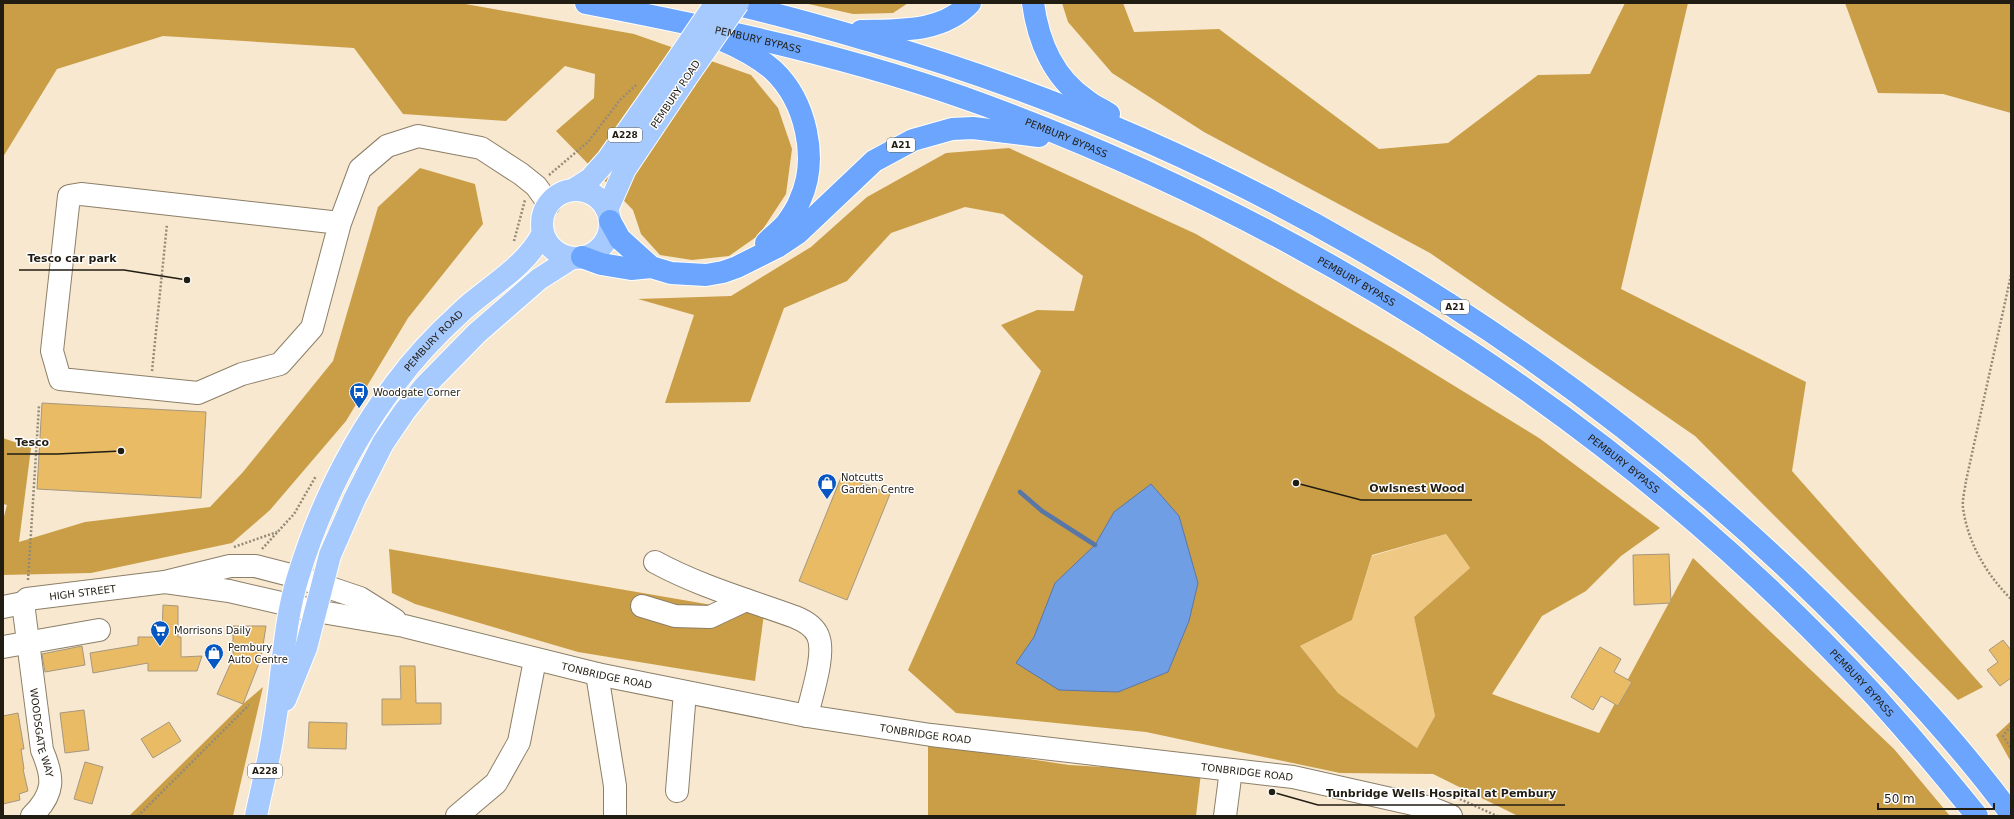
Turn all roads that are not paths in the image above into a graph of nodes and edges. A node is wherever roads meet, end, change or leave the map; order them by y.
1 (586, 3) edge
2 (716, 3) edge
3 (728, 3) edge
4 (738, 3) edge
5 (970, 3) edge
6 (1032, 3) edge
7 (677, 21) junction
8 (838, 32) junction
9 (677, 77) junction
10 (1141, 138) junction
11 (1082, 143) junction
12 (573, 190) junction
13 (549, 204) junction
14 (608, 216) junction
15 (340, 223) junction
16 (543, 233) junction
17 (756, 257) junction
18 (577, 258) junction
19 (651, 267) junction
20 (655, 562) dead end
21 (298, 577) junction
22 (164, 582) junction
23 (322, 584) junction
24 (746, 600) junction
25 (18, 603) edge
26 (291, 604) junction
27 (642, 606) dead end
28 (316, 611) junction
29 (404, 626) junction
30 (99, 630) dead end
31 (28, 643) junction
32 (3, 646) edge
33 (535, 660) junction
34 (597, 674) junction
35 (685, 692) junction
36 (807, 716) junction
37 (274, 727) junction
38 (1231, 770) junction
39 (677, 791) dead end
40 (1452, 806) edge
41 (2011, 814) edge
42 (32, 816) edge
43 (256, 816) edge
44 (457, 816) edge
45 (615, 816) edge
46 (1224, 816) edge
47 (1977, 816) edge

1 - 7 highway, PEMBURY BYPASS / A21
2 - 9 main road, PEMBURY ROAD / A228, bridge
3 - 8 highway, A21
4 - 9 main road, PEMBURY ROAD / A228, bridge
5 - 8 highway, A21
6 - 10 highway, A21
7 - 11 highway, PEMBURY BYPASS / A21
7 - 17 highway, A21
8 - 10 highway, A21
9 - 12 main road, PEMBURY ROAD / A228
9 - 14 main road, PEMBURY ROAD / A228
10 - 41 highway, A21
11 - 17 highway, A21
11 - 47 highway, PEMBURY BYPASS / A21
12 - 13 main road
12 - 14 main road
13 - 15 street
13 - 16 main road
14 - 18 main road
14 - 19 highway, A21
15 - 15 street
16 - 18 main road
16 - 21 main road, PEMBURY ROAD / A228
17 - 19 highway, A21
18 - 19 highway, A21
18 - 23 main road, A228
20 - 24 street
21 - 22 street, HIGH STREET
21 - 23 street, HIGH STREET
21 - 26 main road, A228
22 - 25 street, HIGH STREET
22 - 26 street, HIGH STREET
23 - 28 main road, A228
23 - 29 street, TONBRIDGE ROAD
24 - 27 street
24 - 36 street
25 - 31 street, WOODSGATE WAY
26 - 28 street, HIGH STREET
26 - 37 main road, A228
28 - 29 street, TONBRIDGE ROAD
28 - 37 main road, A228
29 - 33 street, TONBRIDGE ROAD
30 - 31 street
31 - 32 street
31 - 42 street, WOODSGATE WAY
33 - 34 street, TONBRIDGE ROAD
33 - 44 street
34 - 35 street, TONBRIDGE ROAD
34 - 45 street
35 - 36 street, TONBRIDGE ROAD
35 - 39 street
36 - 38 street, TONBRIDGE ROAD
37 - 43 main road, A228
38 - 40 street, TONBRIDGE ROAD
38 - 46 street

